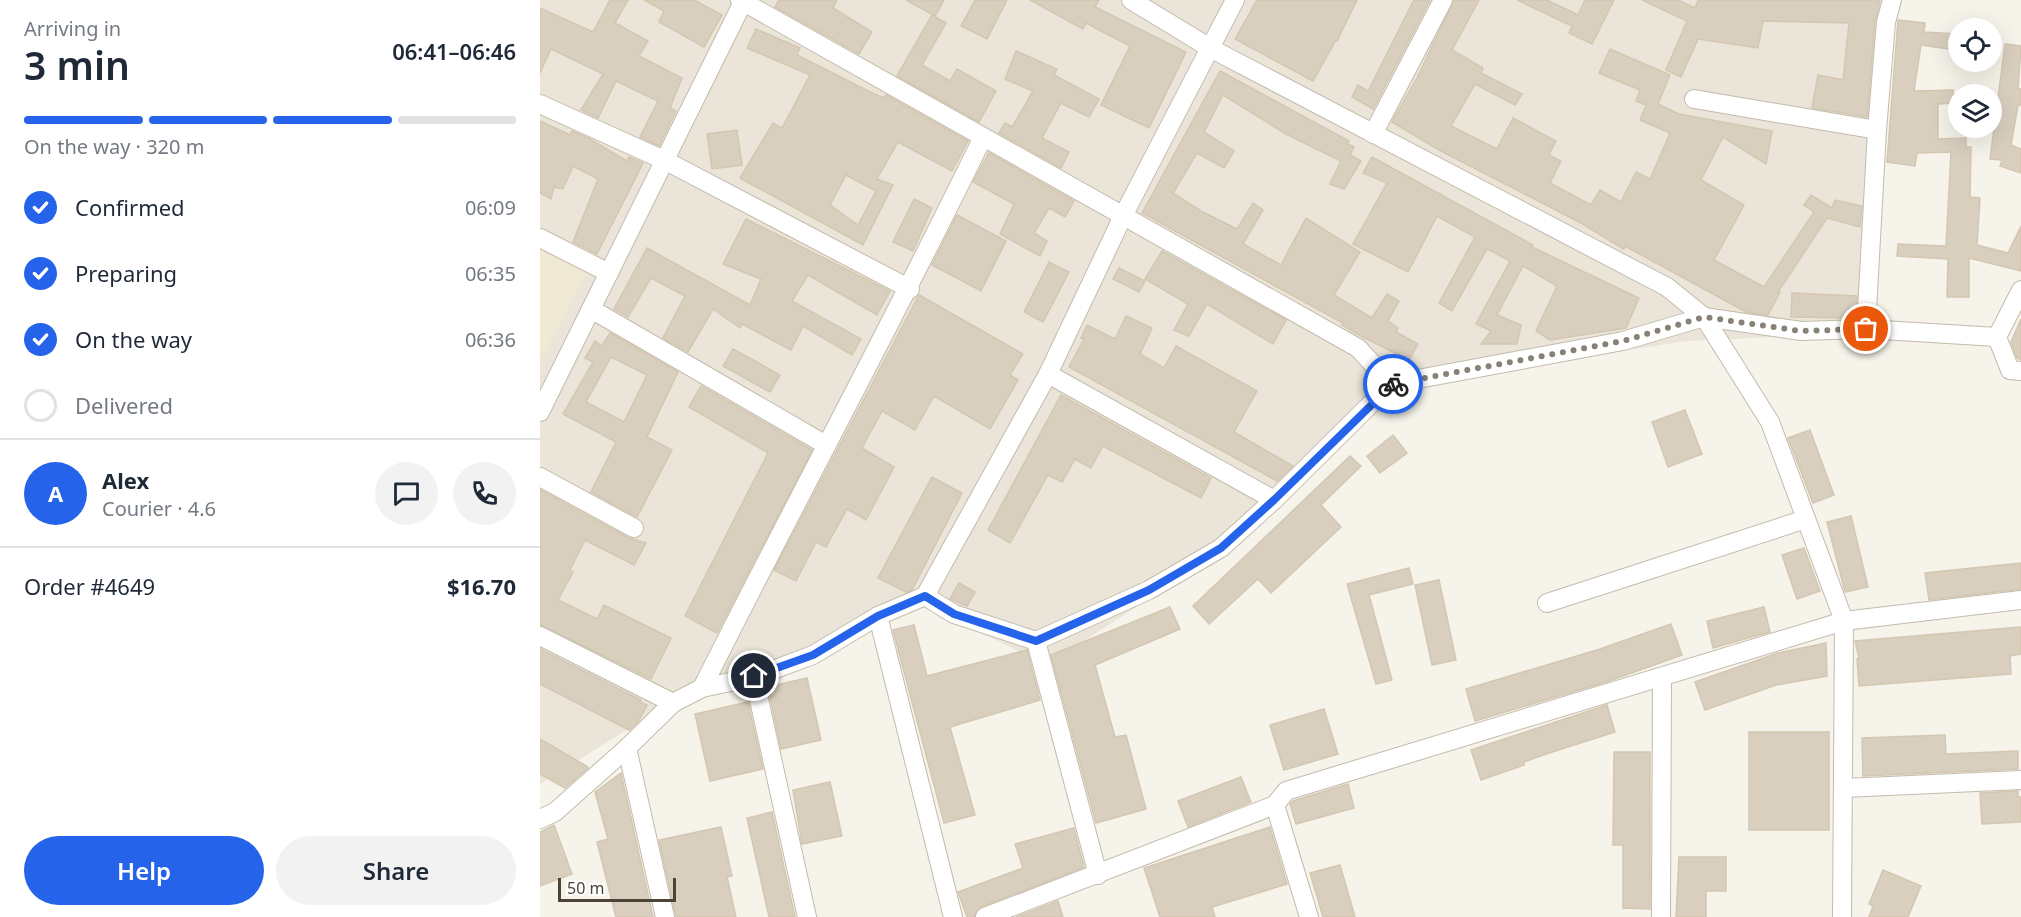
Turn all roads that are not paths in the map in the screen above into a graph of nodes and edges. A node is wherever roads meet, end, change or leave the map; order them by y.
1 (742, 0) edge
2 (1131, 0) edge
3 (1235, 0) edge
4 (1443, 0) edge
5 (1892, 0) edge
6 (1210, 48) junction
7 (1694, 99) dead end
8 (540, 104) edge
9 (1877, 130) junction
10 (1373, 134) junction
11 (983, 137) junction
12 (666, 160) junction
13 (1123, 216) junction
14 (540, 238) edge
15 (609, 273) junction
16 (909, 289) junction
17 (2021, 290) edge
18 (591, 309) junction
19 (1704, 317) junction
20 (1866, 329) junction
21 (1997, 337) junction
22 (2021, 371) edge
23 (1048, 374) junction
24 (1391, 384) junction
25 (540, 412) edge
26 (825, 446) junction
27 (540, 477) edge
28 (1274, 500) junction
29 (1806, 519) junction
30 (634, 528) dead end
31 (925, 596) junction
32 (2021, 600) edge
33 (1547, 603) dead end
34 (878, 616) junction
35 (1844, 621) junction
36 (540, 636) edge
37 (1036, 641) junction
38 (754, 676) junction
39 (1662, 676) junction
40 (702, 688) junction
41 (673, 704) junction
42 (627, 748) junction
43 (2021, 780) edge
44 (1844, 788) junction
45 (1275, 805) junction
46 (540, 819) edge
47 (1098, 874) junction
48 (665, 917) edge
49 (807, 917) edge
50 (953, 917) edge
51 (985, 917) edge
52 (1309, 917) edge
53 (1662, 917) edge
54 (1842, 917) edge

1 - 11 street
1 - 12 street
2 - 6 street
3 - 6 street
4 - 10 street
5 - 9 street
6 - 10 street
6 - 13 street
7 - 9 street
8 - 12 street
9 - 20 street
10 - 19 street
11 - 13 street
11 - 16 street
12 - 15 street
12 - 16 street
13 - 23 street
13 - 24 street
14 - 15 street
15 - 18 street
16 - 26 street
17 - 21 street
18 - 25 street
18 - 26 street
19 - 20 street
19 - 24 street
19 - 29 street
20 - 21 street
21 - 22 street
23 - 28 street
23 - 31 street
24 - 28 street
26 - 40 street
27 - 30 street
28 - 37 street
29 - 33 street
29 - 35 street
31 - 34 street
31 - 37 street
32 - 35 street
34 - 38 street
34 - 50 street
35 - 39 street
35 - 44 street
36 - 41 street
37 - 47 street
38 - 40 street
38 - 49 street
39 - 45 street
39 - 53 street
40 - 41 street
41 - 42 street
42 - 46 street
42 - 48 street
43 - 44 street
44 - 54 street
45 - 47 street
45 - 52 street
47 - 51 street

